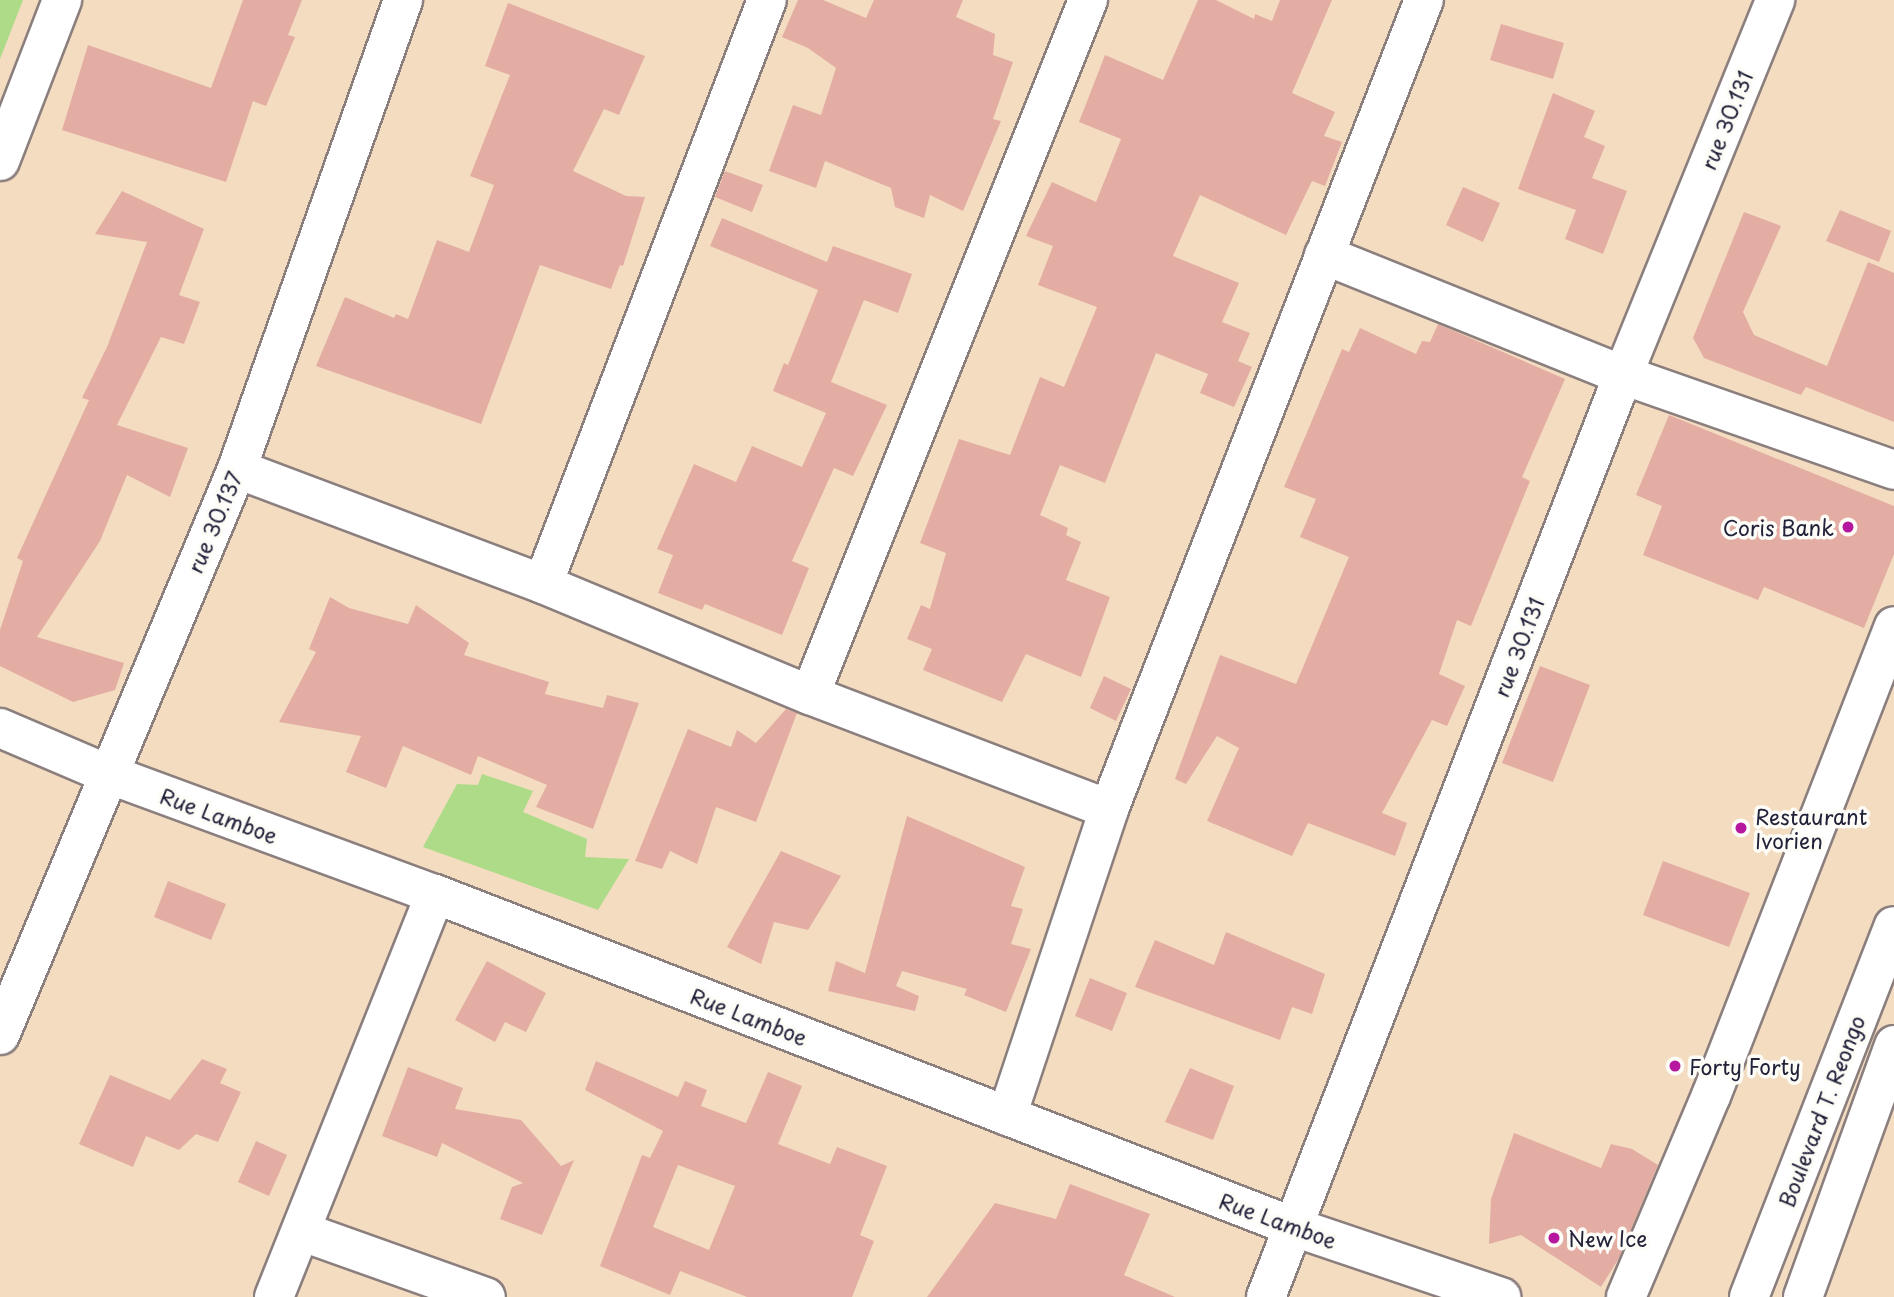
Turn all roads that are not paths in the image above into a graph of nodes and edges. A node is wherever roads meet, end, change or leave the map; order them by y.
1 (62, 0) edge
2 (403, 0) edge
3 (767, 0) edge
4 (1088, 0) edge
5 (1424, 0) edge
6 (1775, 0) edge
7 (0, 161) edge
8 (1324, 255) junction
9 (1623, 375) junction
10 (237, 469) junction
11 (1894, 470) edge
12 (543, 584) junction
13 (1894, 626) edge
14 (810, 695) junction
15 (0, 728) edge
16 (108, 774) junction
17 (1109, 808) junction
18 (435, 894) junction
19 (1894, 926) edge
20 (0, 1035) edge
21 (1894, 1045) edge
22 (1007, 1116) junction
23 (1294, 1227) junction
24 (303, 1232) junction
25 (274, 1297) edge
26 (486, 1297) edge
27 (1266, 1297) edge
28 (1501, 1297) edge
29 (1626, 1297) edge
30 (1749, 1297) edge
31 (1803, 1297) edge

1 - 7 street
2 - 10 street, rue 30.137
3 - 12 street
4 - 14 street
5 - 8 street
6 - 9 street, rue 30.131
8 - 9 street
8 - 17 street
9 - 11 street
9 - 23 street, rue 30.131
10 - 12 street
10 - 16 street, rue 30.137
12 - 14 street
13 - 29 street
14 - 17 street
15 - 16 street, Rue Lamboe
16 - 18 street, Rue Lamboe
16 - 20 street, rue 30.137
17 - 22 street
18 - 22 street, Rue Lamboe
18 - 24 street
19 - 30 street, Boulevard T. Reongo
21 - 31 street
22 - 23 street, Rue Lamboe
23 - 27 street, rue 30.131
23 - 28 street, Rue Lamboe
24 - 25 street
24 - 26 street

